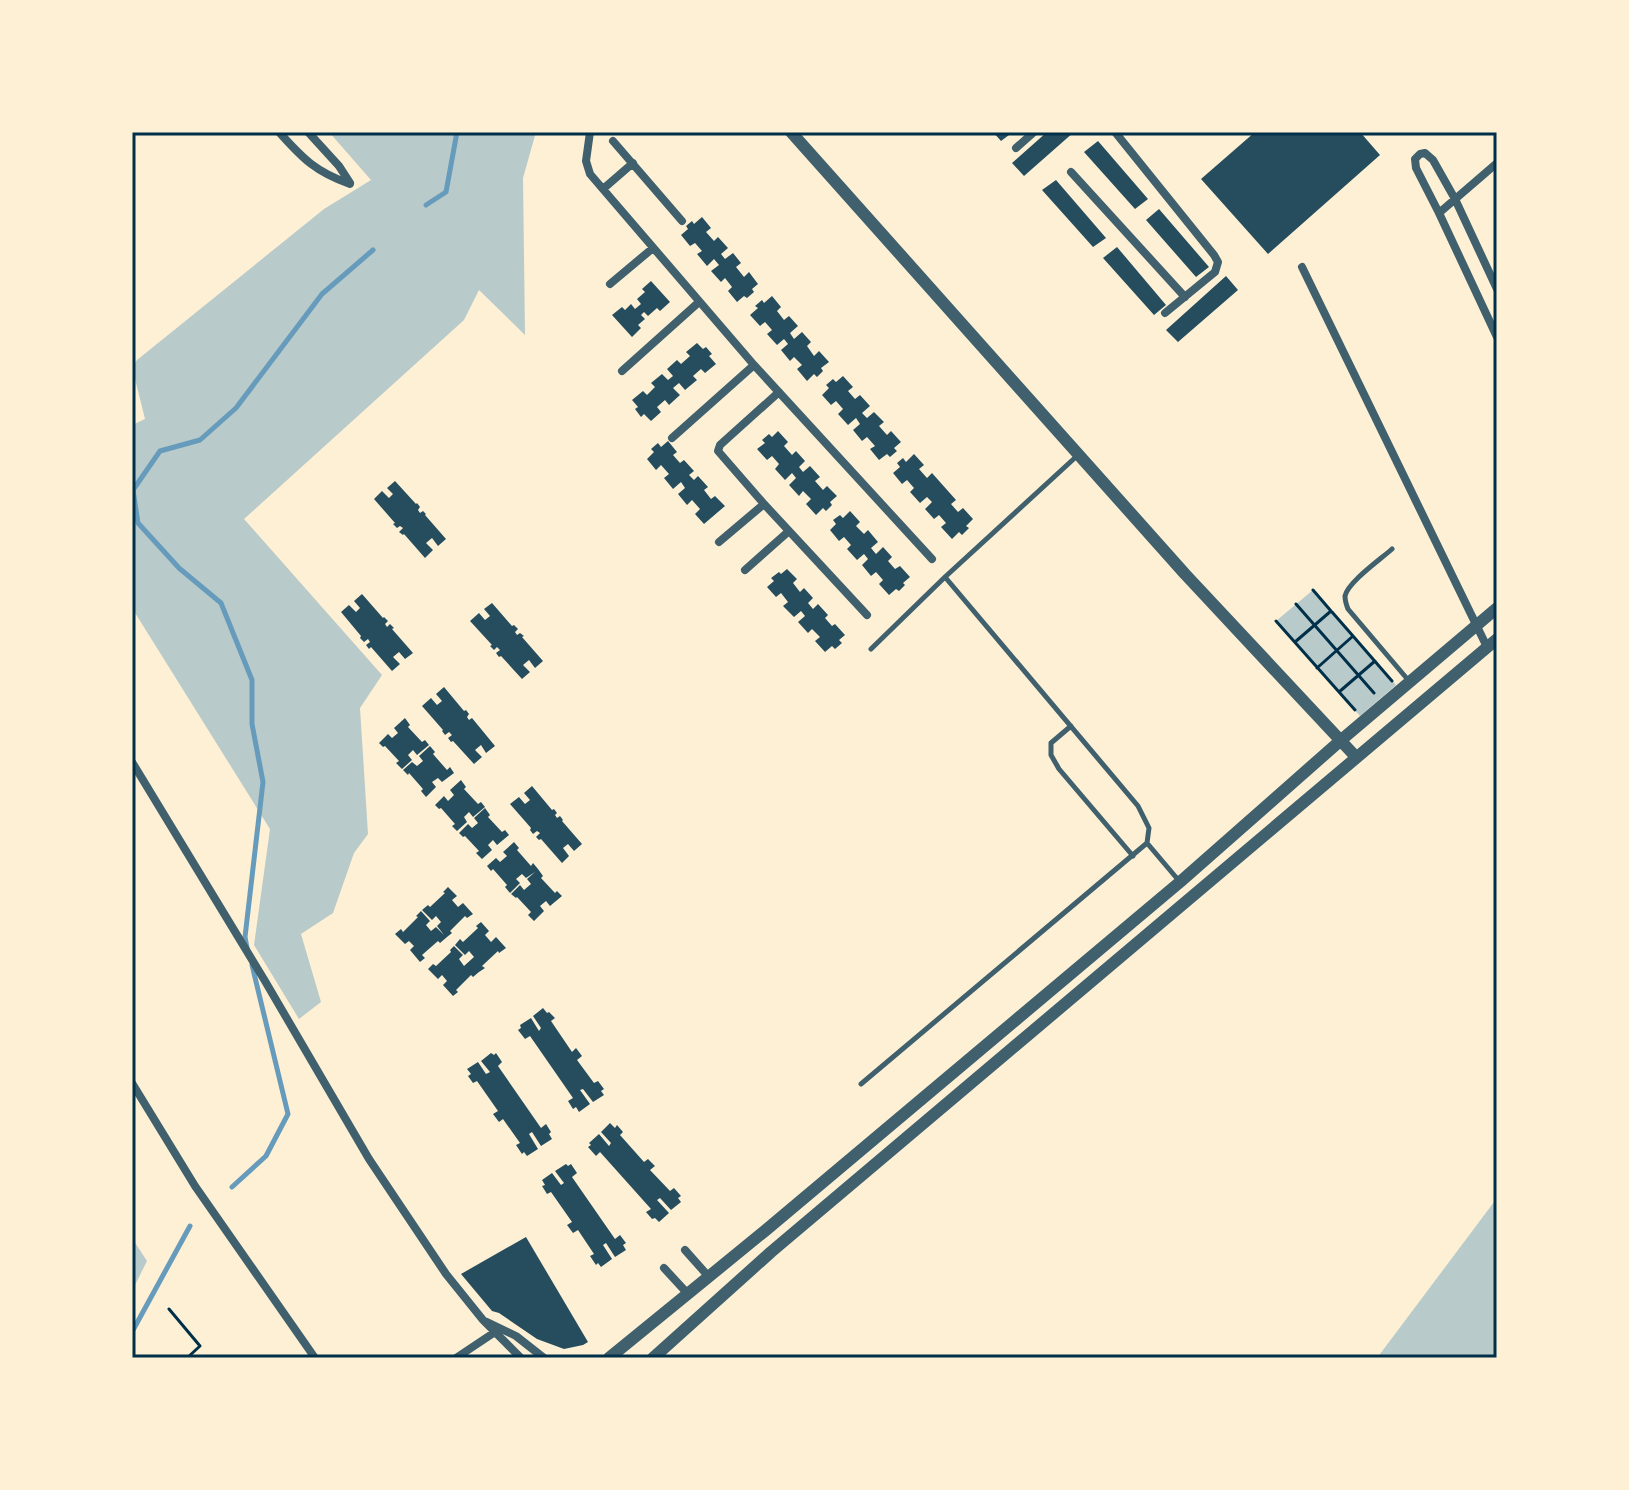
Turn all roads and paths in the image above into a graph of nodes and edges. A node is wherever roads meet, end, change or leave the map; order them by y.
1 (279, 132) edge
2 (308, 132) edge
3 (590, 132) edge
4 (791, 132) edge
5 (1034, 132) edge
6 (1115, 132) edge
7 (613, 141) dead end
8 (1016, 148) dead end
9 (633, 163) junction
10 (1497, 163) edge
11 (1071, 172) dead end
12 (603, 189) junction
13 (1455, 199) junction
14 (1439, 213) junction
15 (682, 221) dead end
16 (653, 248) junction
17 (1302, 267) dead end
18 (610, 284) dead end
19 (1497, 289) edge
20 (1185, 297) junction
21 (699, 302) junction
22 (1165, 313) dead end
23 (1497, 337) edge
24 (754, 365) junction
25 (622, 371) dead end
26 (779, 392) junction
27 (672, 438) dead end
28 (1078, 455) junction
29 (764, 504) junction
30 (789, 531) junction
31 (719, 542) dead end
32 (1392, 549) dead end
33 (932, 559) dead end
34 (745, 570) dead end
35 (945, 577) junction
36 (1313, 590) dead end
37 (1296, 604) dead end
38 (1497, 608) edge
39 (1331, 611) junction
40 (867, 615) dead end
41 (1276, 621) dead end
42 (1315, 625) junction
43 (1477, 625) junction
44 (1353, 636) junction
45 (1295, 643) junction
46 (1492, 643) edge
47 (871, 649) dead end
48 (1337, 650) junction
49 (1375, 661) junction
50 (1317, 668) junction
51 (1358, 675) junction
52 (1410, 682) junction
53 (1396, 685) dead end
54 (1339, 692) junction
55 (1379, 699) dead end
56 (1360, 716) dead end
57 (1071, 726) junction
58 (1340, 741) junction
59 (1356, 757) junction
60 (132, 762) edge
61 (1147, 843) junction
62 (1133, 856) junction
63 (1180, 882) junction
64 (132, 1083) edge
65 (861, 1084) dead end
66 (685, 1250) dead end
67 (664, 1268) dead end
68 (709, 1277) junction
69 (688, 1294) junction
70 (169, 1309) dead end
71 (498, 1330) junction
72 (187, 1358) edge
73 (315, 1358) edge
74 (456, 1358) edge
75 (521, 1358) edge
76 (544, 1358) edge
77 (609, 1358) edge
78 (653, 1358) edge

1 - 2 street
3 - 12 street
4 - 28 street
5 - 8 street
6 - 20 street
7 - 9 street
9 - 12 street
9 - 15 street
10 - 13 street
11 - 20 street
12 - 16 street
13 - 14 street
13 - 14 street
13 - 19 street
14 - 23 street
16 - 18 street
16 - 21 street
17 - 43 street
20 - 22 street
21 - 24 street
21 - 25 street
24 - 26 street
24 - 27 street
26 - 29 street
26 - 33 street
28 - 35 lane
28 - 58 street
29 - 30 street
29 - 31 street
30 - 34 street
30 - 40 street
32 - 52 lane
35 - 47 lane
35 - 57 lane
36 - 39 path
37 - 42 path
38 - 43 street
39 - 42 path
39 - 44 path
41 - 45 path
42 - 45 path
42 - 48 path
43 - 46 street
43 - 52 street
44 - 48 path
44 - 49 path
45 - 50 path
46 - 59 street
48 - 50 path
48 - 51 path
49 - 51 path
49 - 53 path
50 - 54 path
51 - 54 path
51 - 55 path
52 - 58 street
54 - 56 path
57 - 61 lane
57 - 62 lane
58 - 59 street
58 - 63 street
59 - 78 street
60 - 71 street
61 - 62 lane
61 - 63 lane
62 - 65 lane
63 - 68 street
64 - 73 street
66 - 68 street
67 - 69 street
68 - 69 street
69 - 77 street
70 - 72 path
71 - 74 street
71 - 75 street
71 - 76 street

